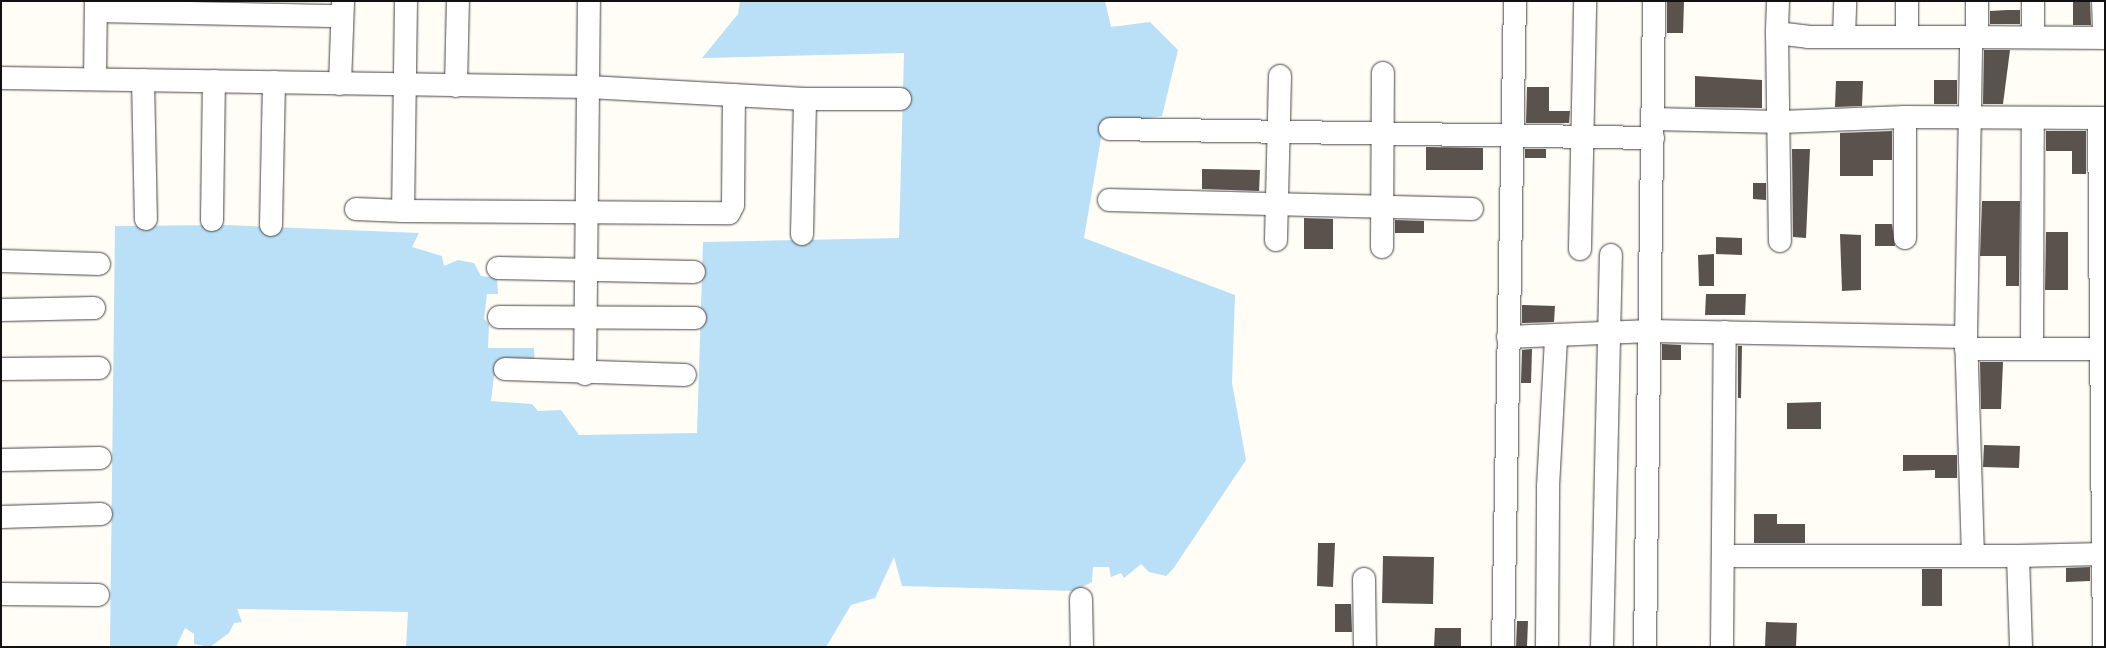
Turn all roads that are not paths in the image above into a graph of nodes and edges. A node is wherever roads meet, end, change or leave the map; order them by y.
1 (406, 1) edge
2 (458, 1) edge
3 (589, 1) edge
4 (1515, 1) edge
5 (1585, 1) edge
6 (1654, 1) edge
7 (1778, 1) edge
8 (1845, 1) edge
9 (1907, 1) edge
10 (1977, 1) edge
11 (2033, 1) edge
12 (2104, 1) edge
13 (96, 6) edge
14 (343, 9) edge
15 (1777, 33) junction
16 (1844, 37) junction
17 (1907, 37) junction
18 (1974, 37) junction
19 (2033, 37) junction
20 (2104, 38) edge
21 (1383, 72) dead end
22 (1280, 76) dead end
23 (1, 78) edge
24 (95, 79) junction
25 (143, 80) junction
26 (214, 81) junction
27 (274, 82) junction
28 (340, 84) junction
29 (405, 85) junction
30 (456, 86) junction
31 (589, 88) junction
32 (734, 95) junction
33 (900, 99) dead end
34 (805, 100) junction
35 (1905, 117) junction
36 (1970, 118) junction
37 (2033, 118) junction
38 (2102, 118) edge
39 (1781, 122) junction
40 (1653, 128) junction
41 (1110, 129) dead end
42 (1278, 134) junction
43 (1383, 135) junction
44 (1512, 136) junction
45 (1583, 137) junction
46 (1109, 200) dead end
47 (1277, 204) junction
48 (1382, 207) junction
49 (356, 209) dead end
50 (1472, 209) dead end
51 (403, 211) junction
52 (588, 214) junction
53 (146, 219) dead end
54 (212, 220) dead end
55 (270, 225) dead end
56 (802, 234) dead end
57 (1905, 238) dead end
58 (1276, 240) dead end
59 (1780, 241) dead end
60 (1382, 247) dead end
61 (1580, 249) dead end
62 (1611, 256) dead end
63 (1, 261) edge
64 (99, 264) dead end
65 (498, 268) dead end
66 (587, 272) junction
67 (694, 272) dead end
68 (94, 308) dead end
69 (1, 310) edge
70 (499, 317) dead end
71 (695, 318) dead end
72 (586, 319) junction
73 (1650, 331) junction
74 (1725, 332) junction
75 (1608, 333) junction
76 (1508, 337) junction
77 (1556, 338) junction
78 (1966, 343) junction
79 (2032, 349) junction
80 (2102, 349) edge
81 (99, 368) dead end
82 (1, 369) edge
83 (505, 369) dead end
84 (585, 374) junction
85 (686, 375) dead end
86 (2104, 455) edge
87 (100, 458) dead end
88 (1, 460) edge
89 (2104, 512) edge
90 (101, 514) dead end
91 (1, 517) edge
92 (2102, 554) junction
93 (1723, 556) junction
94 (1973, 556) junction
95 (2018, 556) junction
96 (1364, 579) dead end
97 (1, 594) edge
98 (98, 595) dead end
99 (1081, 599) dead end
100 (1082, 647) edge
101 (1366, 647) edge
102 (1503, 647) edge
103 (1547, 647) edge
104 (1602, 647) edge
105 (1645, 647) edge
106 (1722, 647) edge
107 (2021, 647) edge
108 (2104, 647) edge

1 - 29 street
2 - 30 street
3 - 31 street
4 - 44 street
5 - 45 street
6 - 40 street
7 - 15 street
8 - 16 street
9 - 17 street
10 - 18 street
11 - 19 street
12 - 20 street
13 - 14 street
13 - 24 street
14 - 28 street
15 - 16 street
15 - 39 street
16 - 17 street
17 - 18 street
18 - 19 street
18 - 36 street
19 - 20 street
21 - 43 street
22 - 42 street
23 - 24 street
24 - 25 street
25 - 26 street
25 - 53 street
26 - 27 street
26 - 54 street
27 - 28 street
27 - 55 street
28 - 29 street
29 - 30 street
29 - 51 street
30 - 31 street
31 - 32 street
31 - 52 street
32 - 34 street
32 - 52 street
33 - 34 street
34 - 56 street
35 - 36 street
35 - 39 street
35 - 57 street
36 - 37 street
36 - 78 street
37 - 38 street
37 - 79 street
38 - 80 street
39 - 40 street
39 - 59 street
40 - 45 street
40 - 73 street
41 - 42 street
42 - 43 street
42 - 47 street
43 - 44 street
43 - 48 street
44 - 45 street
44 - 76 street
45 - 61 street
46 - 47 street
47 - 48 street
47 - 58 street
48 - 50 street
48 - 60 street
49 - 51 street
51 - 52 street
52 - 66 street
62 - 75 street
63 - 64 street
65 - 66 street
66 - 67 street
66 - 72 street
68 - 69 street
70 - 72 street
71 - 72 street
72 - 84 street
73 - 74 street
73 - 75 street
73 - 105 street
74 - 78 street
74 - 93 street
75 - 77 street
75 - 104 street
76 - 77 street
76 - 102 street
77 - 103 street
78 - 79 street
78 - 94 street
79 - 80 street
80 - 86 street
81 - 82 street
83 - 84 street
84 - 85 street
86 - 89 street
87 - 88 street
89 - 92 street
90 - 91 street
92 - 95 street
92 - 108 street
93 - 94 street
93 - 106 street
94 - 95 street
95 - 107 street
96 - 101 street
97 - 98 street
99 - 100 street

